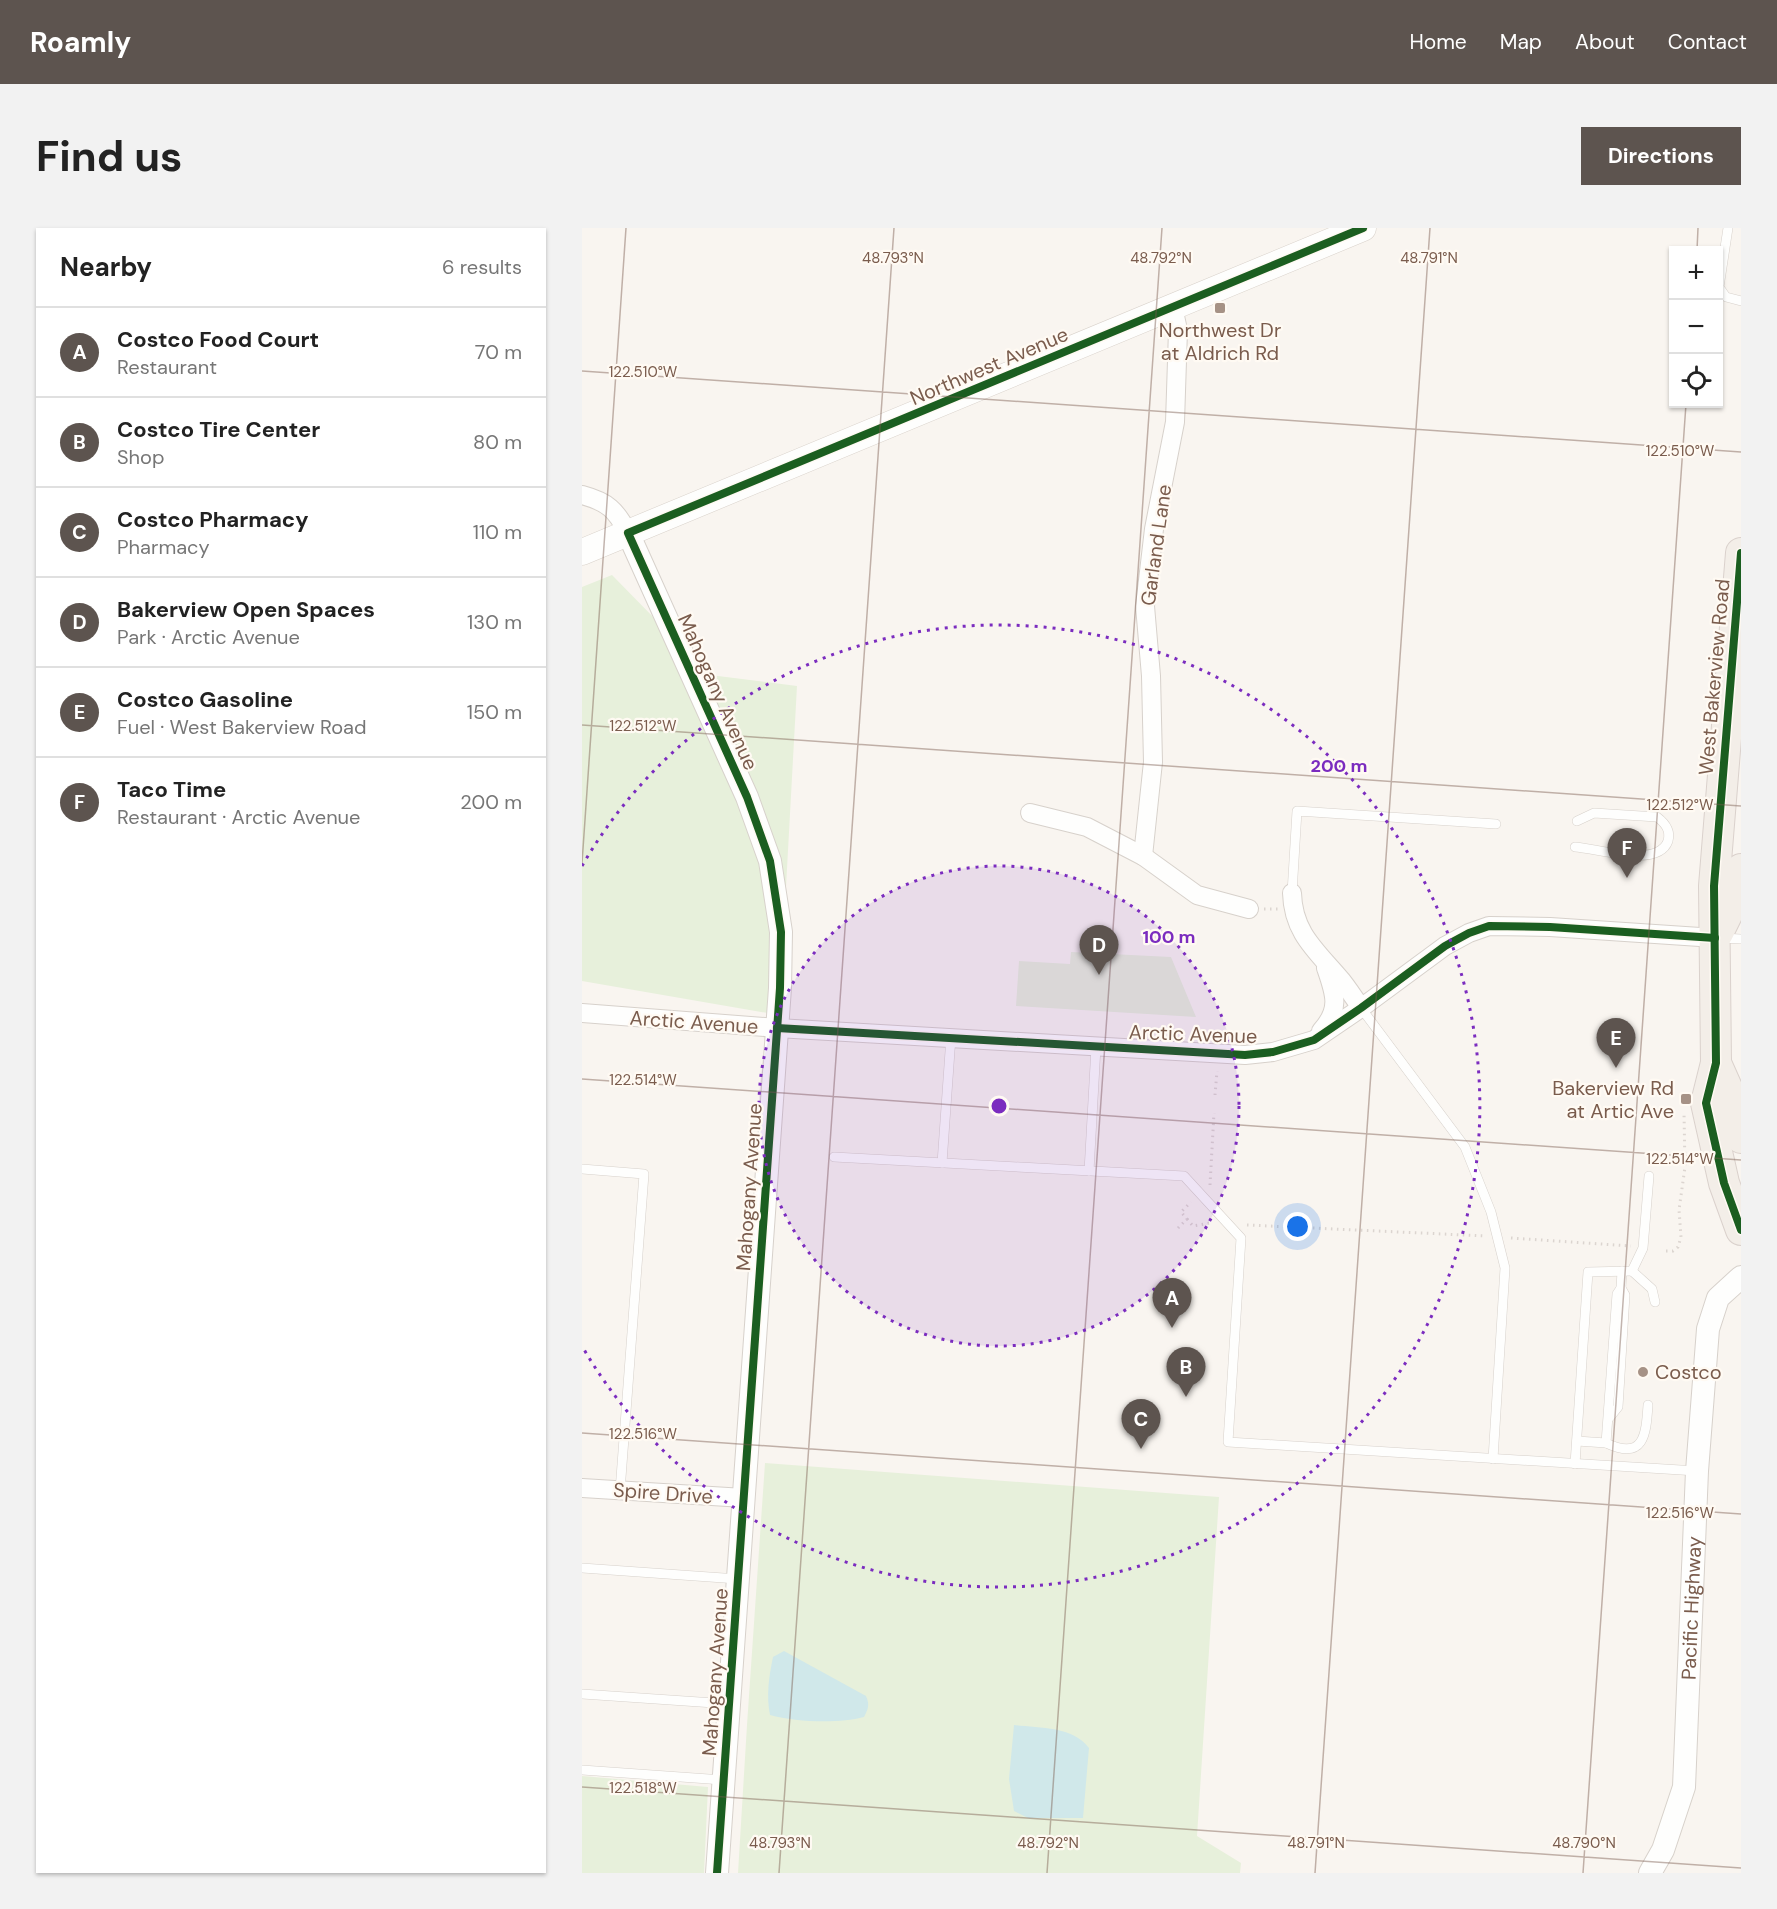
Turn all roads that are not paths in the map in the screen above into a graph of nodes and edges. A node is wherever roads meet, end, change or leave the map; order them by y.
1 (1363, 228) edge
2 (1728, 228) edge
3 (1741, 301) edge
4 (1173, 307) junction
5 (582, 495) edge
6 (628, 533) junction
7 (582, 552) edge
8 (1741, 554) edge
9 (1030, 813) dead end
10 (1577, 821) dead end
11 (1496, 824) dead end
12 (1575, 847) dead end
13 (1143, 856) junction
14 (1741, 869) edge
15 (1292, 901) joint
16 (1249, 909) road end
17 (1728, 939) edge
18 (1324, 963) junction
19 (1361, 1008) junction
20 (582, 1013) edge
21 (777, 1028) junction
22 (951, 1037) junction
23 (1314, 1040) junction
24 (1096, 1047) junction
25 (1716, 1063) junction
26 (1741, 1138) edge
27 (834, 1157) dead end
28 (942, 1163) junction
29 (582, 1169) edge
30 (1089, 1172) junction
31 (1649, 1176) dead end
32 (1741, 1230) edge
33 (1628, 1271) junction
34 (1741, 1277) edge
35 (1655, 1302) dead end
36 (1648, 1405) dead end
37 (1577, 1441) junction
38 (1606, 1443) junction
39 (1493, 1459) junction
40 (1575, 1464) junction
41 (1697, 1471) junction
42 (582, 1488) edge
43 (620, 1491) junction
44 (744, 1498) junction
45 (582, 1568) edge
46 (738, 1579) junction
47 (582, 1694) edge
48 (729, 1704) junction
49 (582, 1770) edge
50 (723, 1780) junction
51 (717, 1873) edge
52 (1650, 1873) edge

1 - 4 main road, Northwest Avenue
2 - 3 lane
4 - 6 main road, Northwest Avenue
4 - 13 street, Garland Lane
5 - 6 street
6 - 7 main road, Northwest Avenue
6 - 21 street, Mahogany Avenue
8 - 17 main road, West Bakerview Road
9 - 13 street
10 - 12 lane
11 - 15 lane
13 - 16 street
14 - 17 main road, West Bakerview Road
15 - 18 street
17 - 19 street, Arctic Avenue
17 - 25 main road, West Bakerview Road
18 - 19 street
18 - 23 street
19 - 23 street, Arctic Avenue
19 - 39 lane
20 - 21 street, Arctic Avenue
21 - 22 street, Arctic Avenue
21 - 44 street, Mahogany Avenue
22 - 24 street, Arctic Avenue
22 - 28 lane
23 - 24 street, Arctic Avenue
24 - 30 lane
25 - 26 main road, West Bakerview Road
25 - 32 main road, West Bakerview Road
27 - 28 lane
28 - 30 lane
29 - 43 lane
30 - 39 lane
31 - 33 lane
33 - 35 lane
33 - 37 lane
33 - 38 lane
34 - 41 street, Pacific Highway
36 - 38 lane
37 - 38 lane
37 - 40 lane
39 - 40 lane
40 - 41 lane
41 - 52 street, Pacific Highway
42 - 43 street, Spire Drive
43 - 44 street, Spire Drive
44 - 46 street, Mahogany Avenue
45 - 46 lane
46 - 48 street, Mahogany Avenue
47 - 48 lane
48 - 50 street, Mahogany Avenue
49 - 50 lane
50 - 51 street, Mahogany Avenue

